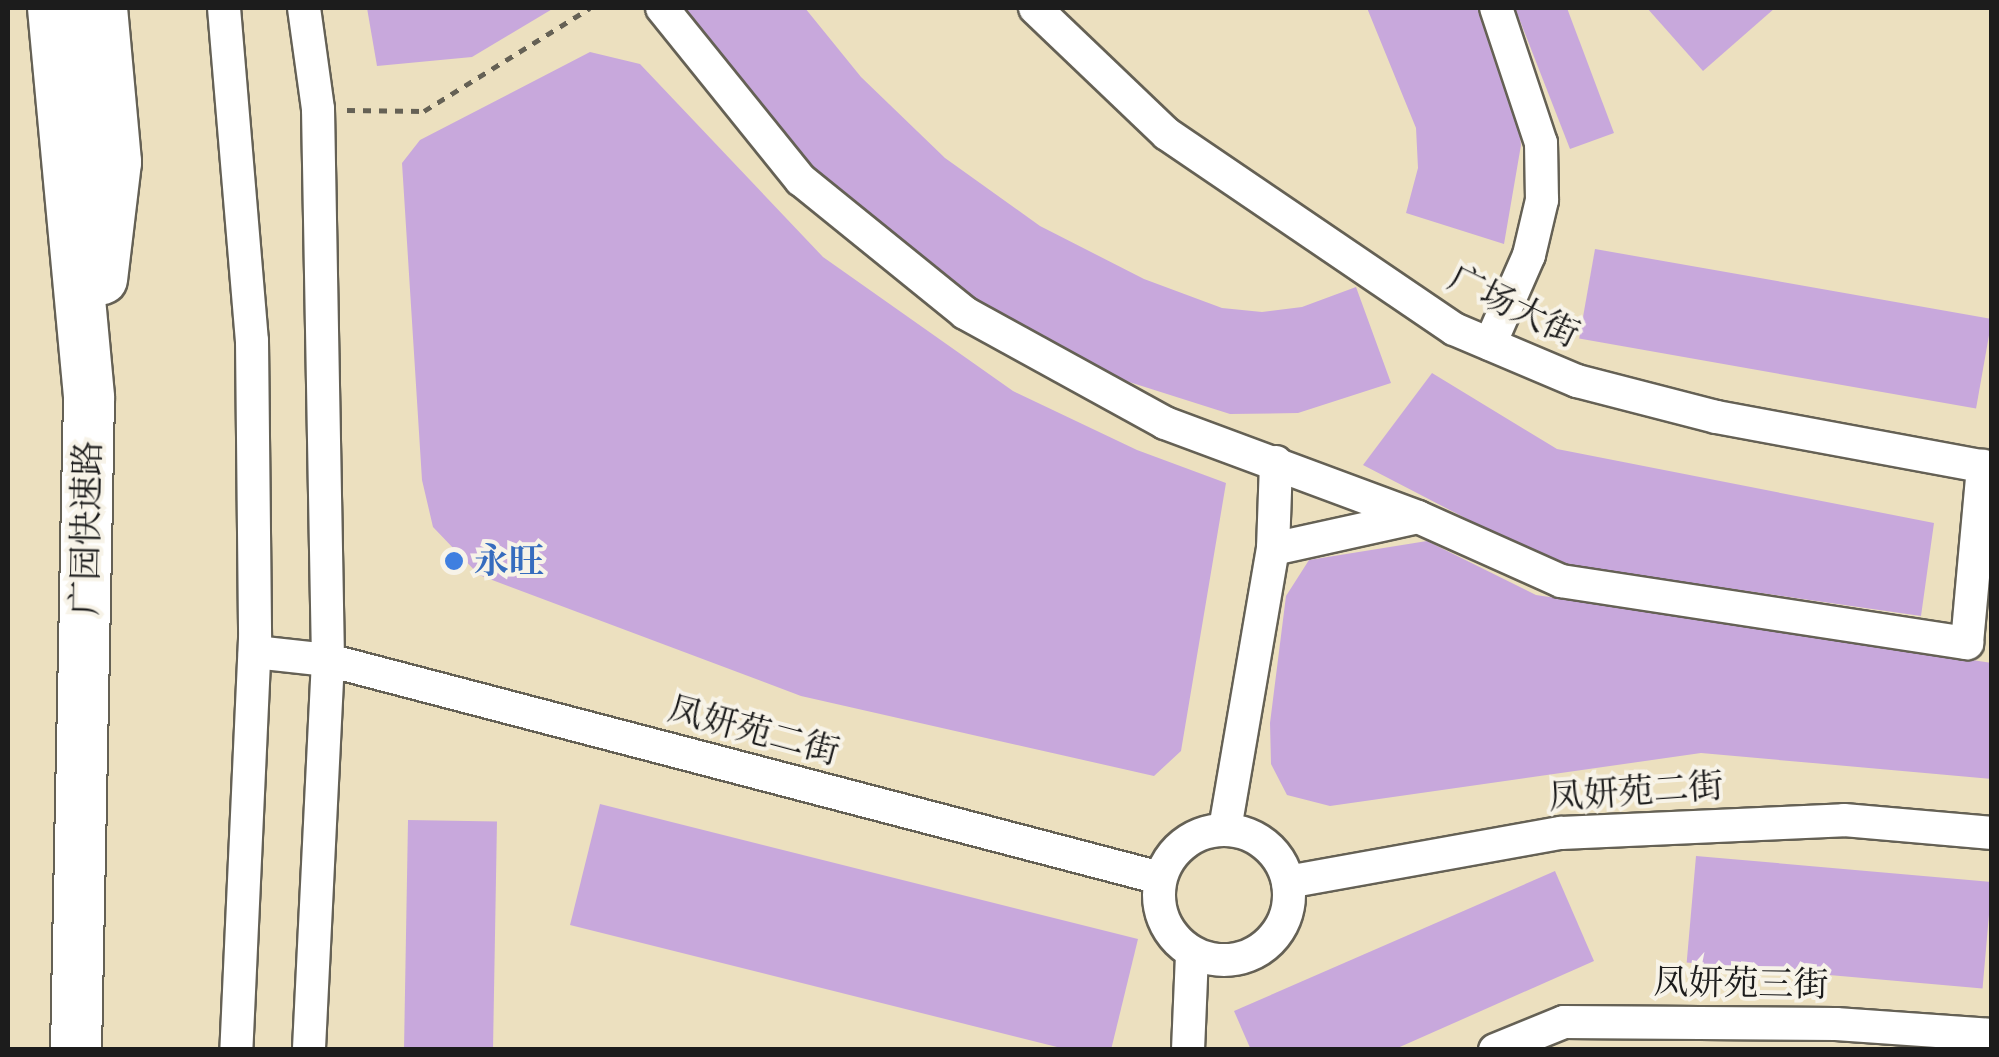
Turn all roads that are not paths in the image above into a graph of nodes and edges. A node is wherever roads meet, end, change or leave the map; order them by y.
1 (52, 8) edge
2 (102, 8) edge
3 (224, 8) edge
4 (304, 8) edge
5 (662, 8) edge
6 (1035, 8) edge
7 (1496, 8) edge
8 (1490, 344) junction
9 (89, 398) junction
10 (1276, 462) junction
11 (1987, 467) edge
12 (1418, 517) junction
13 (1273, 549) junction
14 (255, 652) junction
15 (328, 660) junction
16 (1225, 829) junction
17 (1992, 833) edge
18 (1160, 878) junction
19 (1288, 882) junction
20 (1192, 953) junction
21 (1992, 1035) edge
22 (76, 1050) edge
23 (236, 1050) edge
24 (308, 1050) edge
25 (1188, 1050) edge
26 (1495, 1050) edge

1 - 9 highway, 广园快速路
2 - 9 highway
3 - 14 street
4 - 15 street
5 - 10 street
6 - 8 street, 广场大街
7 - 8 street
8 - 11 street, 广场大街
9 - 22 highway, 广园快速路
10 - 12 street
10 - 13 street
11 - 12 street
12 - 13 street
13 - 16 street
14 - 15 street, 凤妍苑二街
14 - 23 street
15 - 18 street, 凤妍苑二街
15 - 24 street
16 - 18 street
16 - 19 street
17 - 19 street, 凤妍苑二街
18 - 20 street
19 - 20 street
20 - 25 street
21 - 26 street, 凤妍苑三街

